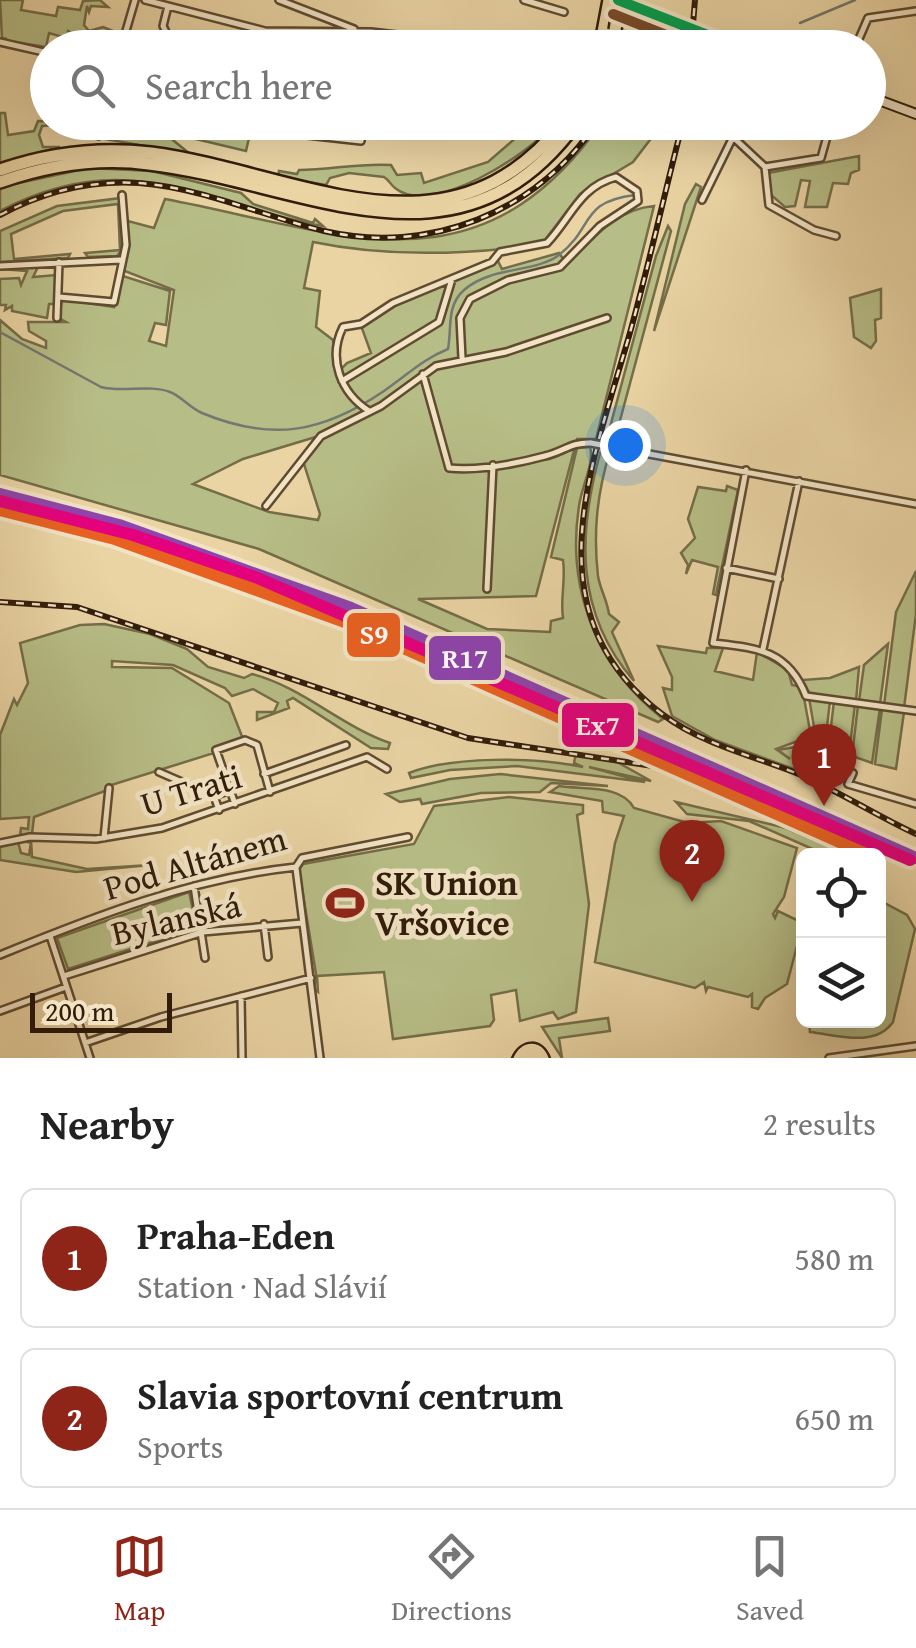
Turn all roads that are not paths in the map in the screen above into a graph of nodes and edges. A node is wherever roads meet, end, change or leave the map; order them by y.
1 (134, 0) edge
2 (145, 0) edge
3 (279, 0) edge
4 (524, 0) edge
5 (609, 0) edge
6 (619, 0) edge
7 (536, 1) edge
8 (168, 6) junction
9 (916, 11) edge
10 (564, 12) dead end
11 (610, 28) joint
12 (126, 30) edge
13 (165, 30) edge
14 (274, 30) edge
15 (354, 30) edge
16 (695, 30) edge
17 (862, 30) edge
18 (0, 42) edge
19 (30, 48) edge
20 (886, 103) edge
21 (916, 114) edge
22 (547, 140) edge
23 (561, 140) edge
24 (732, 140) edge
25 (737, 140) edge
26 (826, 140) edge
27 (765, 167) junction
28 (0, 170) edge
29 (0, 182) edge
30 (122, 195) dead end
31 (702, 200) dead end
32 (836, 236) dead end
33 (120, 260) junction
34 (59, 262) junction
35 (0, 266) edge
36 (452, 278) junction
37 (59, 297) junction
38 (56, 318) dead end
39 (607, 318) dead end
40 (462, 358) junction
41 (423, 374) junction
42 (342, 381) junction
43 (369, 411) junction
44 (493, 466) junction
45 (746, 470) junction
46 (800, 480) junction
47 (916, 504) edge
48 (266, 506) dead end
49 (726, 568) junction
50 (779, 579) junction
51 (487, 589) dead end
52 (763, 649) junction
53 (916, 711) edge
54 (346, 745) dead end
55 (387, 769) dead end
56 (159, 772) dead end
57 (853, 772) dead end
58 (264, 774) junction
59 (109, 788) dead end
60 (230, 790) junction
61 (270, 792) junction
62 (214, 796) junction
63 (235, 804) junction
64 (916, 804) edge
65 (218, 810) junction
66 (408, 836) dead end
67 (104, 838) junction
68 (0, 843) edge
69 (296, 867) junction
70 (194, 886) junction
71 (302, 923) junction
72 (264, 924) junction
73 (203, 932) junction
74 (50, 936) junction
75 (0, 956) edge
76 (268, 957) dead end
77 (206, 958) dead end
78 (64, 976) junction
79 (310, 978) junction
80 (66, 987) junction
81 (42, 995) junction
82 (241, 995) junction
83 (70, 1004) junction
84 (0, 1011) edge
85 (85, 1043) junction
86 (916, 1046) edge
87 (90, 1058) edge
88 (242, 1058) edge
89 (320, 1058) edge
90 (829, 1058) edge

1 - 12 street
2 - 8 street
3 - 15 street
4 - 7 street
5 - 11 highway
6 - 11 highway, bridge
6 - 16 street, bridge
7 - 10 street
8 - 13 street
8 - 14 street
9 - 17 street
18 - 19 street
20 - 21 street
22 - 28 highway
23 - 29 highway
24 - 31 street
25 - 27 street
26 - 27 street
27 - 32 street
30 - 33 street
33 - 34 street
33 - 37 street
34 - 35 street
34 - 37 street
36 - 40 street
36 - 42 street
36 - 42 street
37 - 38 street
39 - 40 street
40 - 41 street
41 - 43 street
41 - 44 street
42 - 43 street
43 - 48 street
44 - 45 street, bridge
44 - 51 street
45 - 46 street
45 - 49 street
46 - 47 street
46 - 50 street
49 - 50 street
49 - 52 street
50 - 52 street
52 - 53 street
54 - 58 street
55 - 61 street, U Trati
56 - 62 street
57 - 64 street
58 - 60 street
58 - 61 street
59 - 67 street
60 - 62 street
60 - 63 street
61 - 63 street, U Trati
62 - 65 street
63 - 65 street, U Trati
65 - 67 street, U Trati
66 - 69 street, Pod Altánem
67 - 68 street, U Trati
69 - 70 street, Pod Altánem
69 - 71 street
70 - 73 street
70 - 74 street, Pod Altánem
71 - 72 street, Bylanská
71 - 79 street
72 - 73 street, Bylanská
72 - 76 street
73 - 77 street
73 - 78 street, Bylanská
74 - 75 street, Pod Altánem
74 - 78 street
78 - 80 street
79 - 82 street
79 - 89 street
80 - 81 street
80 - 83 street
81 - 83 street
81 - 84 street
82 - 85 street
82 - 88 street
83 - 85 street
85 - 87 street
86 - 90 street

